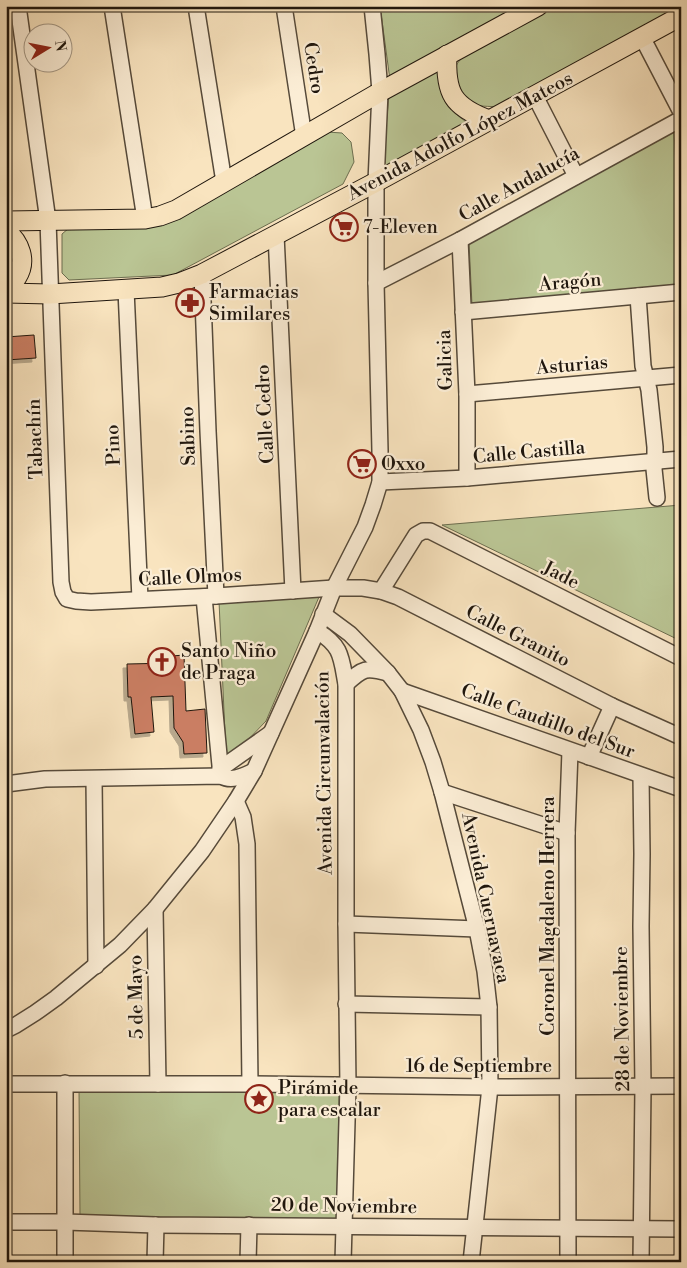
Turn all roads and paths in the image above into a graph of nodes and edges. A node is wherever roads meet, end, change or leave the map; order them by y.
1 (18, 6) edge
2 (112, 6) edge
3 (196, 6) edge
4 (284, 6) edge
5 (372, 6) edge
6 (538, 6) edge
7 (681, 16) edge
8 (642, 37) junction
9 (448, 55) junction
10 (380, 92) junction
11 (535, 96) junction
12 (681, 112) edge
13 (681, 119) edge
14 (489, 120) junction
15 (304, 137) junction
16 (576, 176) junction
17 (224, 182) junction
18 (376, 182) junction
19 (145, 219) junction
20 (6, 221) edge
21 (48, 221) junction
22 (6, 230) edge
23 (276, 235) junction
24 (460, 240) junction
25 (202, 274) junction
26 (376, 283) junction
27 (6, 289) edge
28 (126, 290) junction
29 (681, 292) edge
30 (6, 293) edge
31 (50, 294) junction
32 (638, 296) junction
33 (463, 312) junction
34 (681, 375) edge
35 (647, 378) junction
36 (466, 394) junction
37 (681, 459) edge
38 (656, 461) junction
39 (467, 478) junction
40 (380, 482) junction
41 (657, 498) dead end
42 (61, 582) joint
43 (334, 588) junction
44 (293, 591) junction
45 (381, 591) junction
46 (210, 596) junction
47 (140, 599) junction
48 (324, 614) junction
49 (317, 631) junction
50 (681, 658) edge
51 (388, 672) junction
52 (346, 684) junction
53 (402, 691) junction
54 (612, 706) junction
55 (272, 732) junction
56 (681, 737) edge
57 (570, 751) junction
58 (589, 757) junction
59 (254, 771) junction
60 (220, 772) junction
61 (641, 776) junction
62 (94, 779) junction
63 (6, 784) edge
64 (681, 789) edge
65 (442, 792) junction
66 (236, 801) junction
67 (567, 833) junction
68 (155, 910) junction
69 (346, 924) junction
70 (477, 929) junction
71 (96, 966) junction
72 (346, 1004) junction
73 (489, 1007) junction
74 (6, 1030) edge
75 (6, 1084) edge
76 (65, 1084) junction
77 (158, 1084) junction
78 (250, 1084) junction
79 (348, 1086) junction
80 (567, 1086) junction
81 (681, 1086) edge
82 (490, 1087) junction
83 (643, 1087) junction
84 (6, 1222) edge
85 (65, 1222) junction
86 (156, 1225) junction
87 (249, 1225) junction
88 (344, 1226) junction
89 (474, 1228) junction
90 (568, 1228) junction
91 (641, 1228) junction
92 (681, 1229) edge
93 (64, 1262) edge
94 (155, 1262) edge
95 (248, 1262) edge
96 (343, 1262) edge
97 (471, 1262) edge
98 (568, 1262) edge
99 (641, 1262) edge

1 - 21 street, Tabachín
2 - 19 street
3 - 17 street
4 - 15 street, Cedro
5 - 10 street
6 - 9 main road
7 - 8 main road, Avenida Adolfo López Mateos
8 - 11 main road, Avenida Adolfo López Mateos
8 - 12 street
9 - 10 main road
9 - 14 main road
10 - 15 main road
10 - 18 street
11 - 14 main road, Avenida Adolfo López Mateos
11 - 16 street
13 - 16 street, Calle Andalucía
14 - 18 main road, Avenida Adolfo López Mateos
15 - 17 main road
16 - 24 street, Calle Andalucía
17 - 19 main road
18 - 23 main road, Avenida Adolfo López Mateos
18 - 26 street
19 - 21 main road
20 - 21 main road
21 - 31 street, Tabachín
22 - 27 main road
23 - 25 main road, Avenida Adolfo López Mateos
23 - 44 street, Calle Cedro
24 - 26 street, Calle Andalucía
24 - 33 street, Galicia
25 - 28 main road, Avenida Adolfo López Mateos
25 - 46 street, Sabino
26 - 40 street
28 - 31 main road, Avenida Adolfo López Mateos
28 - 47 street, Pino
29 - 32 street, Aragón
30 - 31 main road, Avenida Adolfo López Mateos
31 - 42 street, Tabachín
32 - 33 street, Aragón
32 - 35 street
33 - 36 street, Galicia
34 - 35 street, Asturias
35 - 36 street, Asturias
35 - 38 street
36 - 39 street, Galicia
37 - 38 street, Calle Castilla
38 - 39 street, Calle Castilla
38 - 41 street
39 - 40 street, Calle Castilla
40 - 43 street
42 - 47 street, Calle Olmos
43 - 44 street, Calle Olmos
43 - 45 street, Calle Granito
43 - 48 street
44 - 46 street, Calle Olmos
45 - 50 street, Jade
45 - 54 street, Calle Granito
46 - 47 street, Calle Olmos
46 - 60 street, Sabino
48 - 49 street
48 - 51 street, Avenida Cuernavaca
49 - 52 street, Avenida Circunvalación
49 - 55 street, Avenida Circunvalación
51 - 52 street
51 - 53 street, Avenida Cuernavaca
52 - 69 street, Avenida Circunvalación
53 - 57 street, Calle Caudillo del Sur
53 - 65 street, Avenida Cuernavaca
54 - 56 street, Calle Granito
54 - 58 street
55 - 59 street, Avenida Circunvalación
55 - 60 street
57 - 58 street, Calle Caudillo del Sur
57 - 67 street, Coronel Magdaleno Herrera
58 - 61 street, Calle Caudillo del Sur
59 - 60 street
59 - 66 street, Avenida Circunvalación
60 - 62 street
61 - 64 street, Calle Caudillo del Sur
61 - 83 street, 28 de Noviembre
62 - 63 street
62 - 71 street
65 - 67 street
65 - 70 street, Avenida Cuernavaca
66 - 68 street, Avenida Circunvalación
66 - 78 street
67 - 80 street, Coronel Magdaleno Herrera
68 - 71 street, Avenida Circunvalación
68 - 77 street, 5 de Mayo
69 - 70 street
69 - 72 street, Avenida Circunvalación
70 - 73 street, Avenida Cuernavaca
71 - 74 street, Avenida Circunvalación
72 - 73 street
72 - 79 street, Avenida Circunvalación
73 - 82 street, Avenida Cuernavaca
75 - 76 street, 16 de Septiembre
76 - 77 street, 16 de Septiembre
76 - 85 street
77 - 78 street, 16 de Septiembre
78 - 79 street, 16 de Septiembre
79 - 82 street, 16 de Septiembre
79 - 88 street, Avenida Circunvalación
80 - 82 street, 16 de Septiembre
80 - 83 street, 16 de Septiembre
80 - 90 street, Coronel Magdaleno Herrera
81 - 83 street, 16 de Septiembre
82 - 89 street, Avenida Cuernavaca
83 - 91 street, 28 de Noviembre
84 - 85 street, 20 de Noviembre
85 - 86 street, 20 de Noviembre
85 - 93 street
86 - 87 street, 20 de Noviembre
86 - 94 street
87 - 88 street, 20 de Noviembre
87 - 95 street
88 - 89 street, 20 de Noviembre
88 - 96 street, Avenida Circunvalación
89 - 90 street, 20 de Noviembre
89 - 97 street, Avenida Cuernavaca
90 - 91 street, 20 de Noviembre
90 - 98 street, Coronel Magdaleno Herrera
91 - 92 street, 20 de Noviembre
91 - 99 street, 28 de Noviembre

